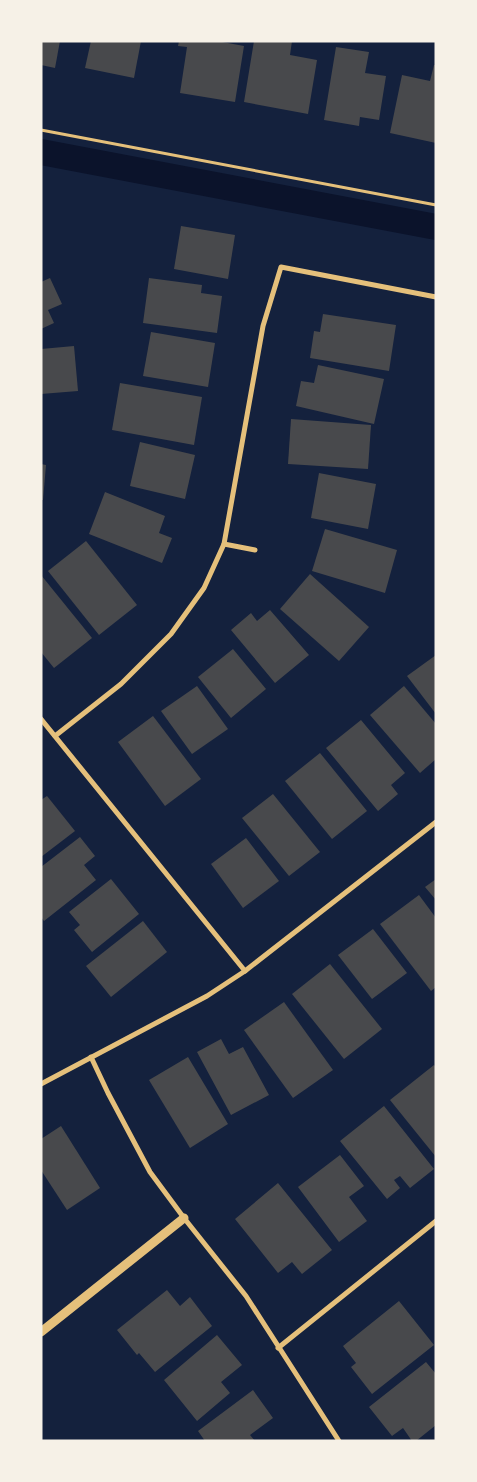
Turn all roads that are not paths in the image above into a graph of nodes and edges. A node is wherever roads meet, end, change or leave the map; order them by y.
1 (436, 297) edge
2 (224, 544) junction
3 (255, 550) dead end
4 (41, 719) edge
5 (54, 736) junction
6 (436, 822) edge
7 (245, 972) junction
8 (91, 1056) junction
9 (41, 1084) edge
10 (184, 1218) junction
11 (436, 1221) edge
12 (41, 1332) edge
13 (278, 1348) junction
14 (339, 1441) edge

1 - 2 street
2 - 3 street
2 - 5 street
4 - 5 street
5 - 7 street
6 - 7 street
7 - 8 street
8 - 9 street
8 - 10 street
10 - 12 street
10 - 13 street
11 - 13 street
13 - 14 street

